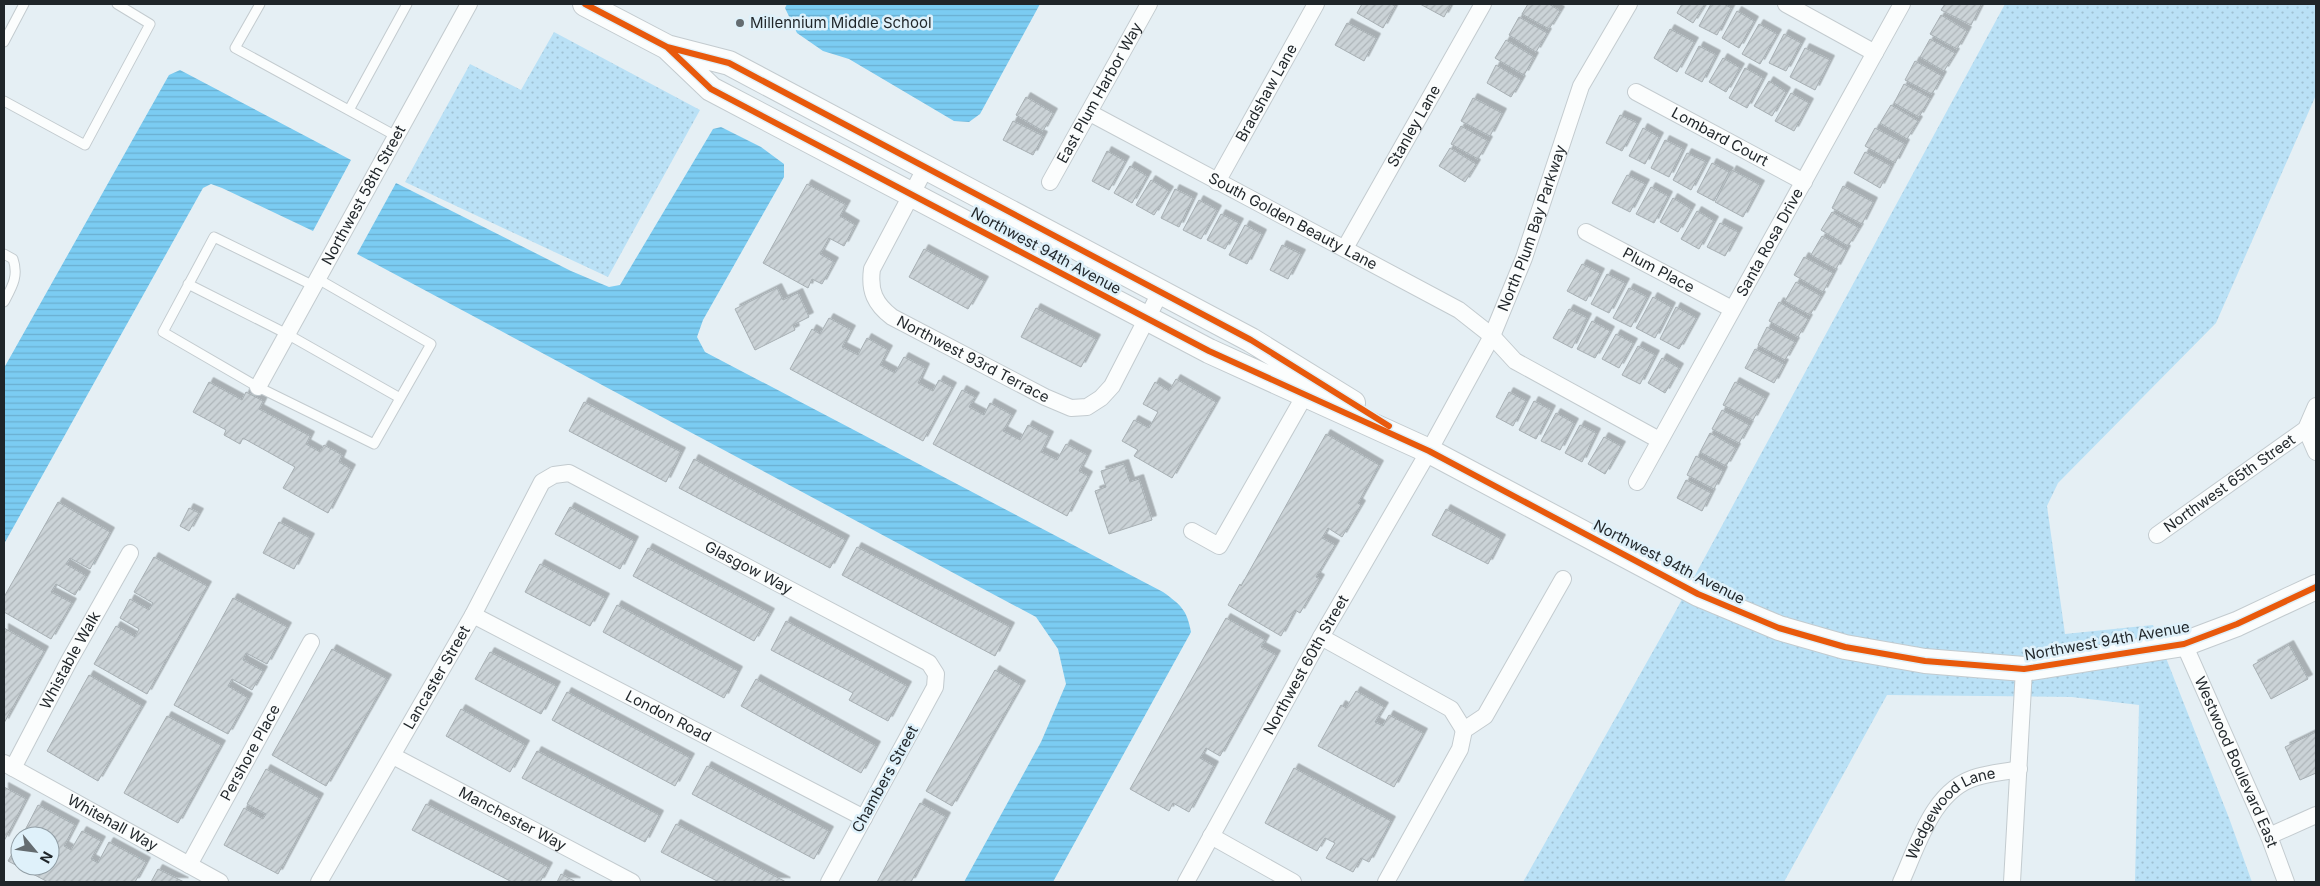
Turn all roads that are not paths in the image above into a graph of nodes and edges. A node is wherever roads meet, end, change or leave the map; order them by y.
1 (24, 4) edge
2 (117, 4) edge
3 (260, 4) edge
4 (407, 4) edge
5 (469, 4) edge
6 (585, 4) edge
7 (1149, 4) edge
8 (1316, 4) edge
9 (1483, 4) edge
10 (1629, 4) edge
11 (1786, 4) edge
12 (1902, 4) edge
13 (4, 42) edge
14 (667, 47) junction
15 (1875, 54) junction
16 (1636, 92) dead end
17 (4, 101) edge
18 (349, 110) junction
19 (1090, 113) junction
20 (396, 136) junction
21 (926, 167) junction
22 (1050, 182) dead end
23 (1217, 182) junction
24 (1804, 182) junction
25 (912, 194) junction
26 (1586, 232) dead end
27 (1345, 248) junction
28 (4, 254) edge
29 (316, 283) junction
30 (188, 284) junction
31 (1161, 291) junction
32 (4, 302) edge
33 (1732, 309) junction
34 (1147, 318) junction
35 (287, 334) junction
36 (1492, 336) junction
37 (258, 388) junction
38 (1304, 395) junction
39 (400, 398) junction
40 (2316, 406) edge
41 (2306, 429) junction
42 (1659, 440) junction
43 (1429, 451) junction
44 (2316, 452) edge
45 (554, 475) joint
46 (1637, 482) dead end
47 (1192, 531) dead end
48 (2157, 535) dead end
49 (130, 554) dead end
50 (1563, 579) dead end
51 (2316, 587) edge
52 (473, 615) junction
53 (1321, 637) junction
54 (311, 642) dead end
55 (2184, 644) junction
56 (2024, 669) junction
57 (936, 674) joint
58 (1464, 730) junction
59 (393, 756) junction
60 (8, 766) edge
61 (2019, 770) junction
62 (2316, 815) edge
63 (864, 818) junction
64 (1211, 836) junction
65 (2269, 836) junction
66 (189, 865) junction
67 (220, 882) edge
68 (319, 882) edge
69 (632, 882) edge
70 (829, 882) edge
71 (1186, 882) edge
72 (1293, 882) edge
73 (1386, 882) edge
74 (1901, 882) edge
75 (2012, 882) edge
76 (2286, 882) edge

1 - 13 lane
2 - 17 lane
3 - 18 lane
4 - 18 lane
5 - 20 street, Northwest 58th Street
6 - 14 street, Northwest 94th Avenue
7 - 19 street, East Plum Harbor Way
8 - 23 street, Bradshaw Lane
9 - 27 street, Stanley Lane
10 - 36 street, North Plum Bay Parkway
11 - 15 street
12 - 15 street, Santa Rosa Drive
14 - 21 street, Northwest 94th Avenue
14 - 25 street, Northwest 94th Avenue
15 - 24 street, Santa Rosa Drive
16 - 24 street, Lombard Court
18 - 20 lane
19 - 22 street, East Plum Harbor Way
19 - 23 street, South Golden Beauty Lane
20 - 29 street, Northwest 58th Street
21 - 25 street, Northwest 93rd Terrace
21 - 31 street, Northwest 94th Avenue
23 - 27 street, South Golden Beauty Lane
24 - 33 street, Santa Rosa Drive
25 - 34 street, Northwest 94th Avenue
25 - 34 street, Northwest 93rd Terrace
26 - 33 street, Plum Place
27 - 36 street, South Golden Beauty Lane
28 - 32 lane
29 - 30 lane
29 - 35 street, Northwest 58th Street
29 - 39 lane
30 - 35 lane
30 - 37 lane
31 - 34 street, Northwest 93rd Terrace
31 - 43 street, Northwest 94th Avenue
33 - 42 street, Santa Rosa Drive
34 - 38 street, Northwest 94th Avenue
35 - 37 street, Northwest 58th Street
35 - 39 lane
36 - 42 street, South Golden Beauty Lane
36 - 43 street, North Plum Bay Parkway
37 - 39 lane
38 - 43 street, Northwest 94th Avenue
38 - 47 street
40 - 41 street, Northwest 65th Street
41 - 44 street
41 - 48 street, Northwest 65th Street
42 - 46 street, Santa Rosa Drive
43 - 53 street, Northwest 60th Street
43 - 56 street, Northwest 94th Avenue
45 - 52 street, Lancaster Street
45 - 57 street, Glasgow Way
49 - 60 street, Whistable Walk
50 - 58 street
51 - 55 street, Northwest 94th Avenue
52 - 59 street, Lancaster Street
52 - 63 street, London Road
53 - 58 street
53 - 64 street, Northwest 60th Street
54 - 66 street, Pershore Place
55 - 56 street, Northwest 94th Avenue
55 - 65 street, Westwood Boulevard East
56 - 61 street
57 - 63 street, Chambers Street
58 - 73 street
59 - 68 street, Lancaster Street
59 - 69 street, Manchester Way
60 - 66 street, Whitehall Way
61 - 74 street, Wedgewood Lane
61 - 75 street
62 - 65 street
63 - 70 street, Chambers Street
64 - 71 street, Northwest 60th Street
64 - 72 street
65 - 76 street, Westwood Boulevard East
66 - 67 street, Whitehall Way

